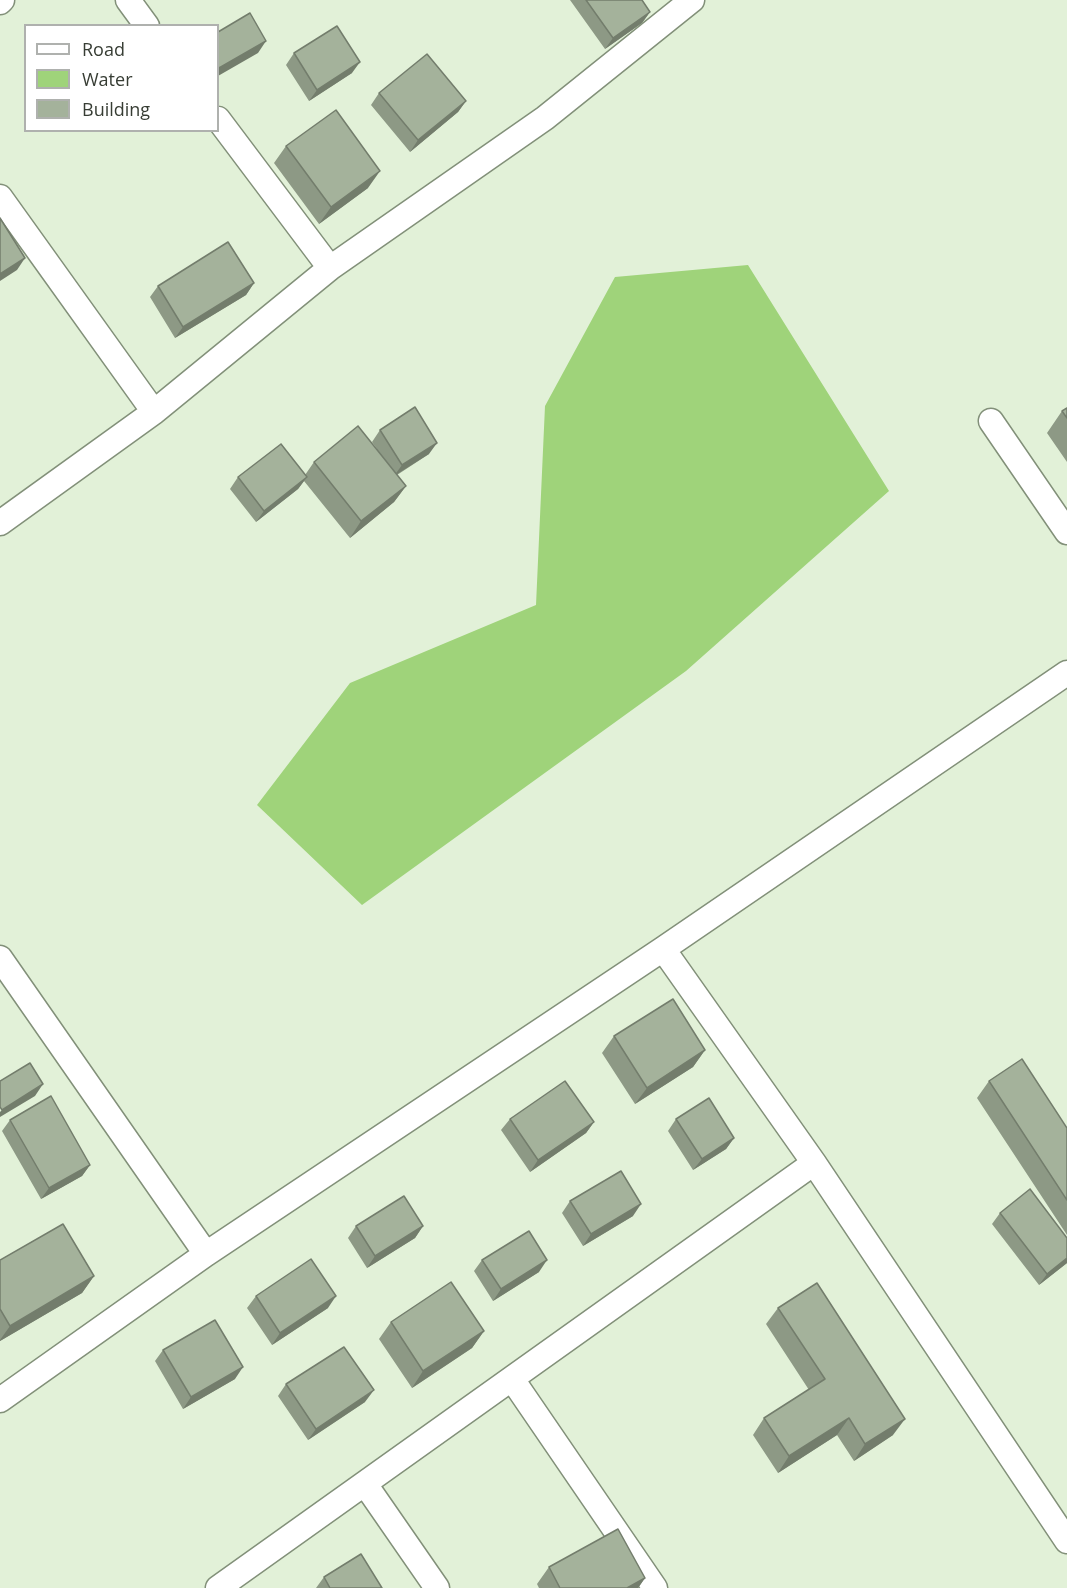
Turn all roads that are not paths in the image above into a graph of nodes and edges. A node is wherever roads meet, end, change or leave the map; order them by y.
1 (128, 0) edge
2 (692, 0) edge
3 (146, 24) edge
4 (219, 120) edge
5 (0, 197) edge
6 (330, 268) junction
7 (154, 412) junction
8 (991, 421) dead end
9 (0, 523) edge
10 (1067, 532) edge
11 (1067, 673) edge
12 (663, 949) junction
13 (0, 958) edge
14 (814, 1163) junction
15 (206, 1254) junction
16 (512, 1379) junction
17 (0, 1400) edge
18 (365, 1484) junction
19 (1067, 1541) edge
20 (218, 1588) edge
21 (437, 1588) edge
22 (655, 1588) edge

1 - 3 street
2 - 6 street
4 - 6 street
5 - 7 street
6 - 7 street
7 - 9 street
8 - 10 street
11 - 12 street
12 - 14 street
12 - 15 street
13 - 15 street
14 - 16 street
14 - 19 street
15 - 17 street
16 - 18 street
16 - 22 street
18 - 20 street
18 - 21 street

